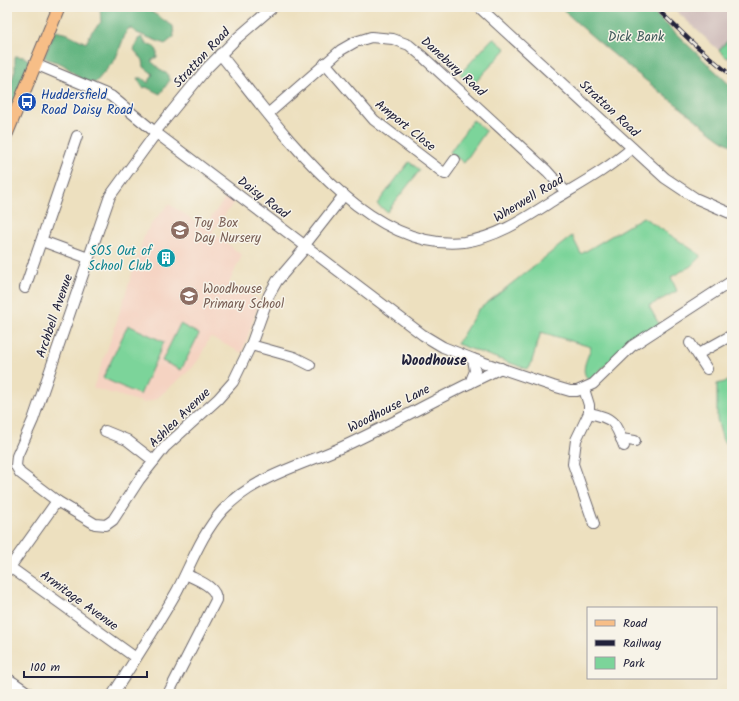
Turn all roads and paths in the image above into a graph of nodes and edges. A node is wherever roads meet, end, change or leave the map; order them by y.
1 (59, 7) edge
2 (273, 7) edge
3 (479, 7) edge
4 (220, 54) junction
5 (325, 63) junction
6 (36, 64) junction
7 (268, 113) junction
8 (7, 133) edge
9 (156, 133) junction
10 (77, 136) dead end
11 (632, 148) junction
12 (455, 160) dead end
13 (566, 192) junction
14 (344, 195) junction
15 (732, 214) edge
16 (42, 241) junction
17 (305, 247) junction
18 (88, 258) junction
19 (732, 281) edge
20 (25, 288) dead end
21 (732, 335) edge
22 (690, 343) dead end
23 (252, 345) junction
24 (698, 354) junction
25 (473, 359) junction
26 (310, 365) dead end
27 (501, 368) junction
28 (707, 369) dead end
29 (470, 383) junction
30 (584, 389) junction
31 (589, 413) junction
32 (106, 431) dead end
33 (635, 441) dead end
34 (154, 461) junction
35 (57, 501) junction
36 (594, 524) dead end
37 (9, 566) edge
38 (186, 574) junction
39 (136, 658) junction
40 (11, 680) edge
41 (7, 694) edge
42 (30, 694) edge
43 (113, 694) edge
44 (168, 694) edge

1 - 6 main road
2 - 4 street, Stratton Road
3 - 11 street, Stratton Road
4 - 7 street, Wherwell Road
4 - 9 street, Stratton Road
5 - 7 street, Danebury Road
5 - 12 street, Amport Close
5 - 13 street, Danebury Road
6 - 8 main road
6 - 9 street, Daisy Road
7 - 14 street, Wherwell Road
9 - 17 street, Daisy Road
9 - 18 street, Archbell Avenue
10 - 16 street
11 - 13 street, Wherwell Road
11 - 15 street, Stratton Road
13 - 14 street, Wherwell Road
14 - 17 street
16 - 18 street
16 - 20 street
17 - 23 street, Ashlea Avenue
17 - 25 street, Daisy Road
18 - 35 street, Archbell Avenue
19 - 30 street
21 - 24 street
22 - 24 street
23 - 26 street
23 - 34 street, Ashlea Avenue
24 - 28 street
25 - 27 street
25 - 29 street
27 - 29 street, Woodhouse Lane
27 - 30 street
29 - 38 street, Woodhouse Lane
30 - 31 street
31 - 33 street
31 - 36 street
32 - 34 street
34 - 35 street, Ashlea Avenue
35 - 37 street
37 - 39 street, Armitage Avenue
38 - 39 street, Woodhouse Lane
38 - 44 street
39 - 43 street, Woodhouse Lane
40 - 41 street
40 - 42 street

